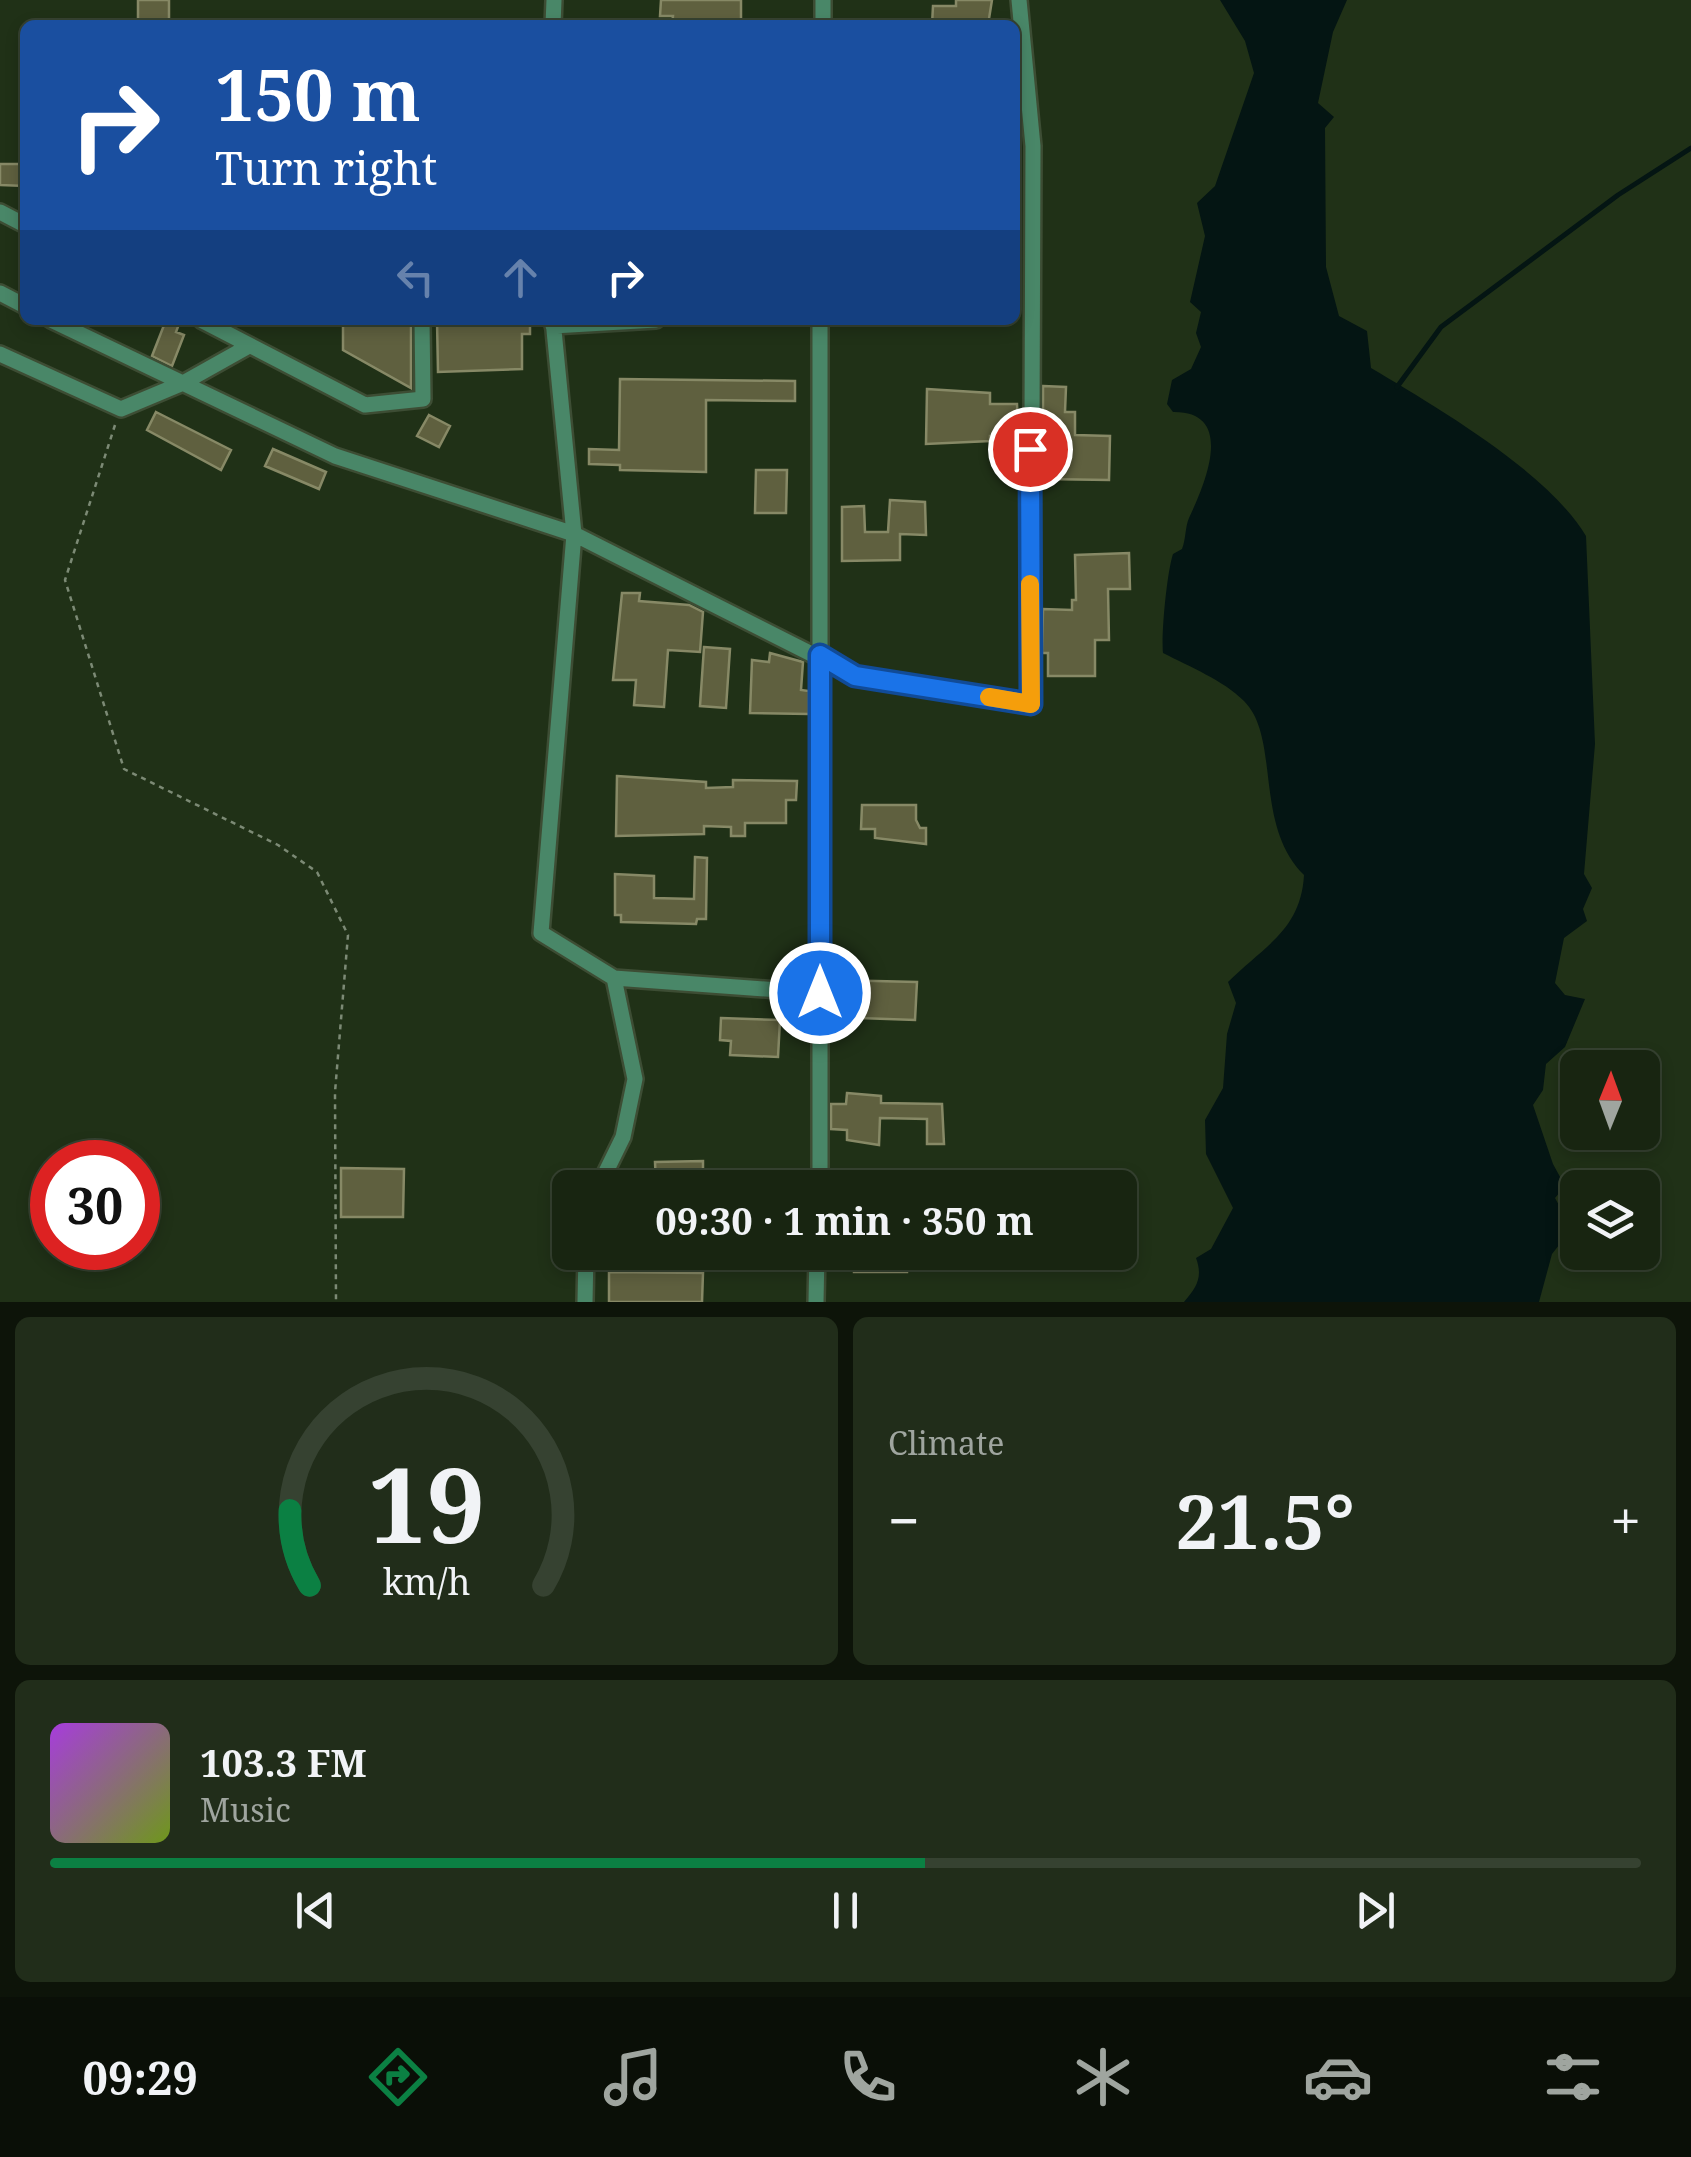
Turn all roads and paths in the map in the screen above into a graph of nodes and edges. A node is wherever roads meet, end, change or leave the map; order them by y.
1 (1019, 0) edge
2 (1023, 304) edge
3 (62, 325) edge
4 (210, 325) edge
5 (422, 325) edge
6 (553, 325) edge
7 (820, 325) edge
8 (249, 346) junction
9 (0, 354) edge
10 (183, 383) junction
11 (120, 409) junction
12 (574, 534) junction
13 (820, 655) junction
14 (614, 978) junction
15 (820, 993) junction
16 (607, 1170) edge
17 (820, 1170) edge
18 (586, 1270) edge
19 (817, 1270) edge
20 (336, 1302) edge
21 (585, 1302) edge
22 (816, 1302) edge

1 - 2 street
2 - 13 street
3 - 10 street
4 - 8 street
5 - 8 street
6 - 12 street
7 - 13 street
8 - 10 street
9 - 11 street
10 - 11 street
10 - 12 street
11 - 20 path
12 - 13 street
12 - 14 street
13 - 15 street
14 - 15 street
14 - 16 street
15 - 17 street
18 - 21 street
19 - 22 street

